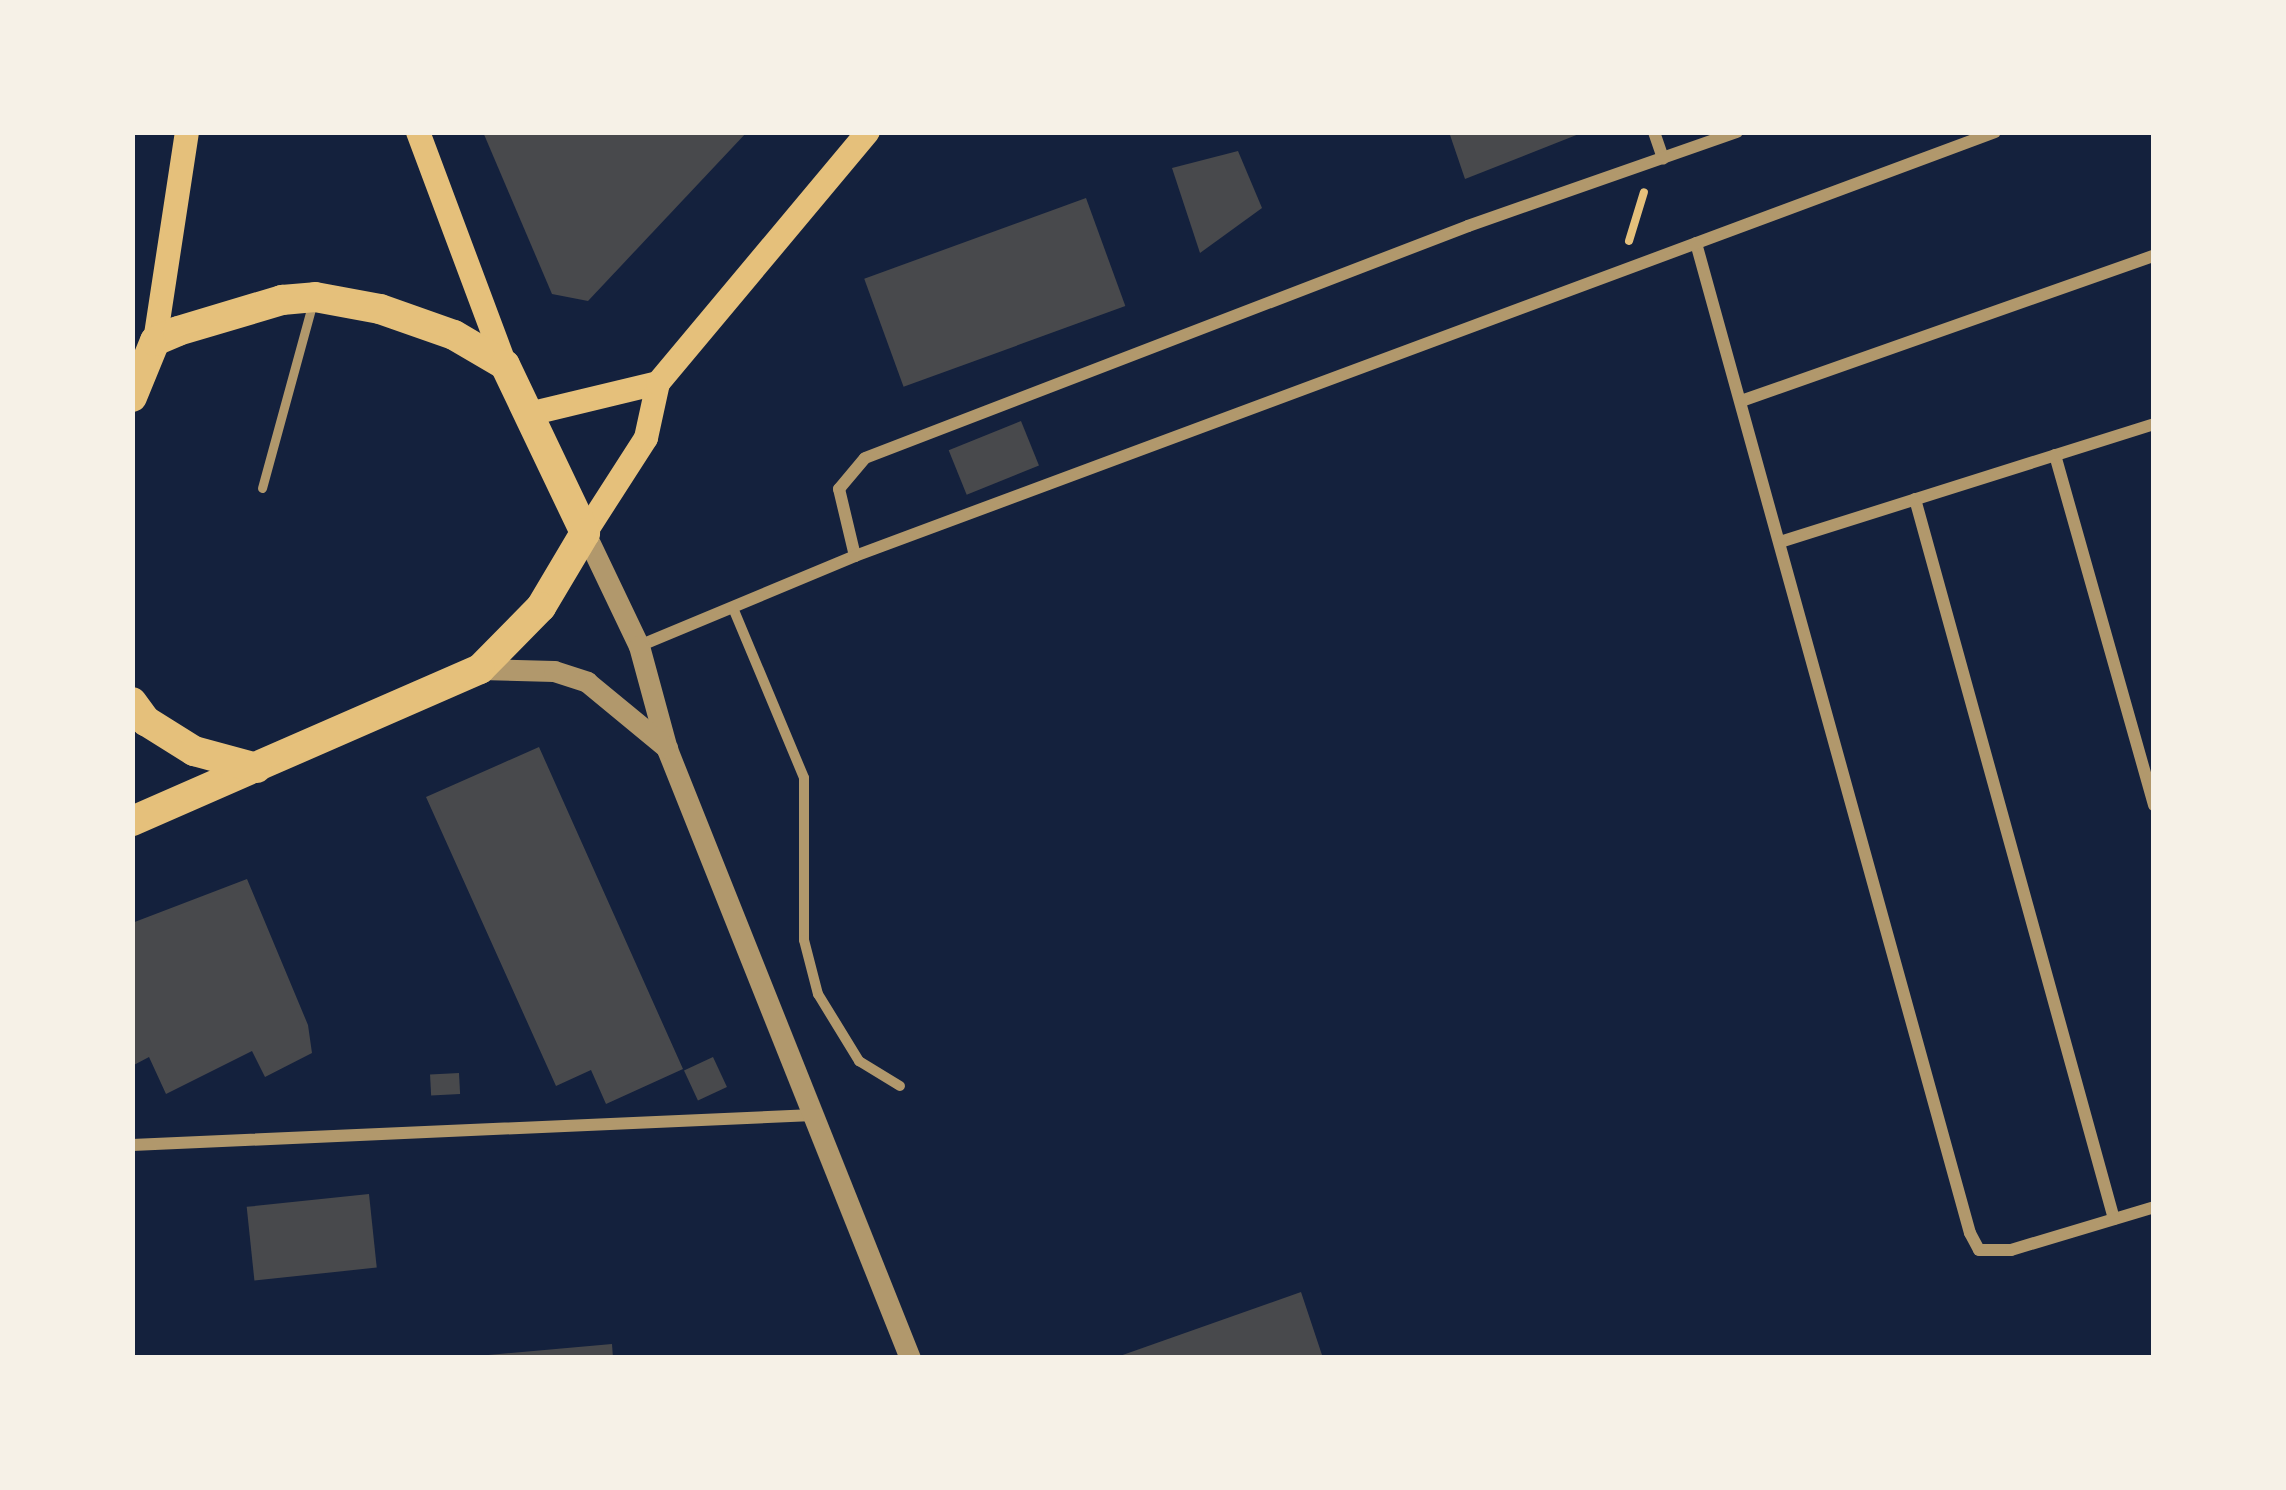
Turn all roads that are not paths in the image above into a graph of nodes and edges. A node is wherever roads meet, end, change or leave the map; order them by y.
1 (187, 132) edge
2 (418, 132) edge
3 (868, 132) edge
4 (1654, 132) edge
5 (1737, 132) edge
6 (1995, 132) edge
7 (1658, 160) junction
8 (1696, 243) junction
9 (2154, 256) edge
10 (315, 297) junction
11 (144, 343) edge
12 (506, 364) junction
13 (658, 383) junction
14 (132, 397) edge
15 (1744, 400) junction
16 (529, 414) junction
17 (2154, 424) edge
18 (2055, 455) junction
19 (262, 488) dead end
20 (1915, 500) junction
21 (585, 532) junction
22 (1780, 542) junction
23 (855, 556) junction
24 (733, 608) junction
25 (639, 646) junction
26 (480, 669) junction
27 (137, 712) edge
28 (667, 748) junction
29 (256, 768) junction
30 (2154, 805) edge
31 (132, 820) edge
32 (900, 1086) dead end
33 (813, 1115) junction
34 (132, 1145) edge
35 (2154, 1207) edge
36 (2114, 1219) junction
37 (910, 1358) edge

1 - 11 main road
2 - 12 main road
3 - 13 main road
4 - 7 street
5 - 7 street
6 - 8 street
7 - 23 street
8 - 15 street
8 - 23 street
9 - 15 street
10 - 11 main road
10 - 12 main road
10 - 19 lane
11 - 14 main road
12 - 16 main road
13 - 16 main road
13 - 21 main road
15 - 22 street
16 - 21 main road
17 - 18 street
18 - 20 street
18 - 30 street
20 - 22 street
20 - 36 street
21 - 25 street
21 - 26 main road
22 - 36 street
23 - 24 street
24 - 25 street
24 - 32 street
25 - 28 street
26 - 28 street
26 - 29 main road
27 - 29 main road
28 - 33 street
29 - 31 main road
33 - 34 street
33 - 37 street
35 - 36 street

